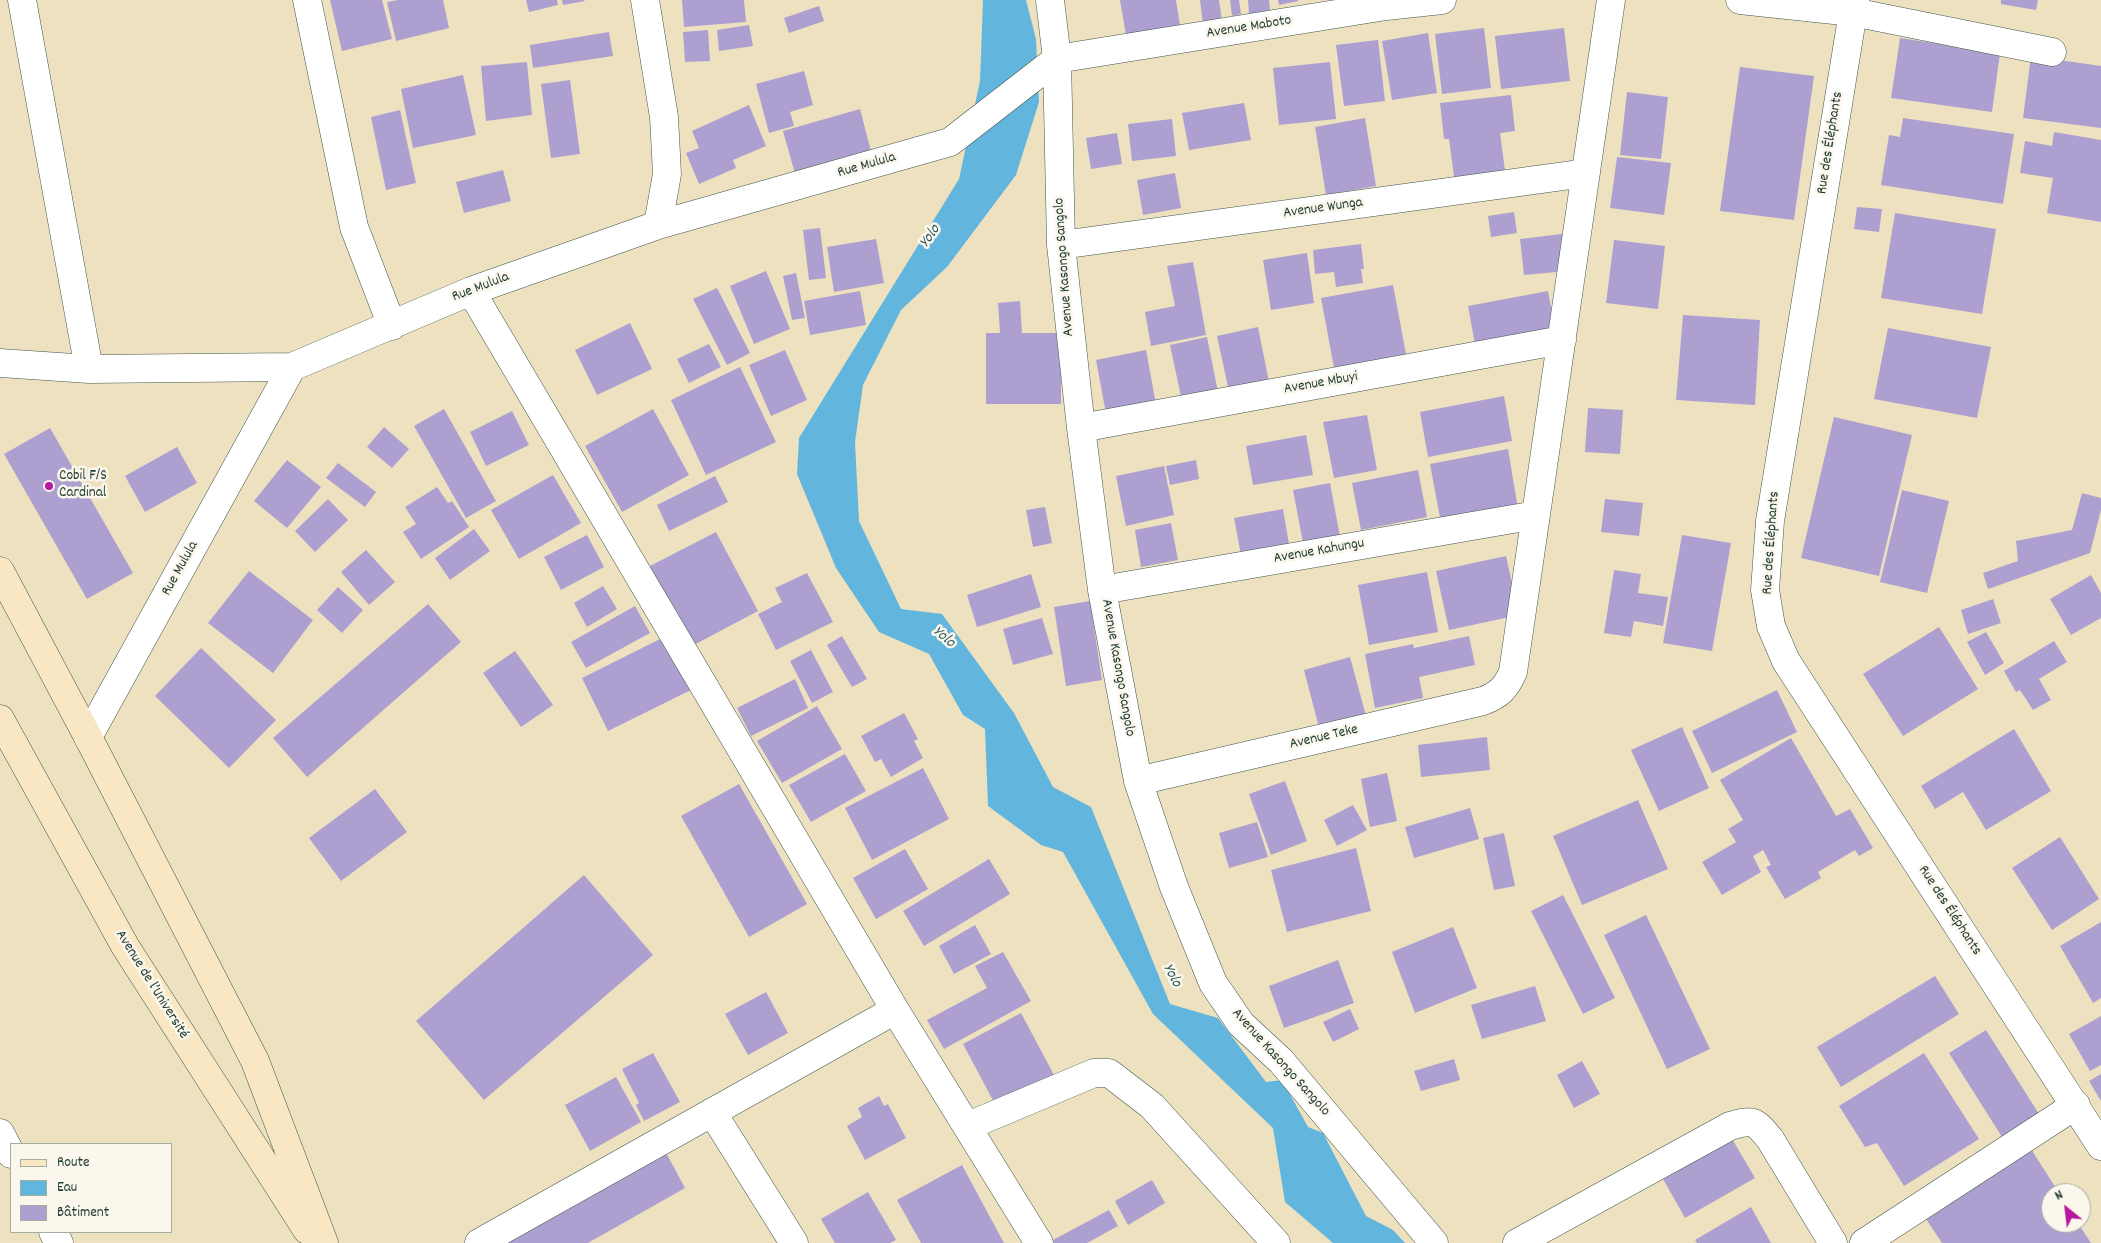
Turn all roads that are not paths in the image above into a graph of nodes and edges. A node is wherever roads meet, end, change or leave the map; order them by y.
1 (22, 0) edge
2 (307, 0) edge
3 (645, 0) edge
4 (1050, 0) edge
5 (1442, 0) edge
6 (1611, 0) edge
7 (1740, 0) edge
8 (1854, 6) edge
9 (2052, 52) dead end
10 (1057, 59) junction
11 (1586, 173) junction
12 (658, 224) junction
13 (1060, 245) junction
14 (471, 290) junction
15 (392, 326) junction
16 (1562, 340) junction
17 (0, 362) edge
18 (292, 367) junction
19 (89, 369) junction
20 (1081, 428) junction
21 (1536, 515) junction
22 (1, 575) edge
23 (1102, 590) junction
24 (0, 719) edge
25 (88, 736) junction
26 (0, 756) edge
27 (1138, 781) junction
28 (49, 807) junction
29 (896, 1010) junction
30 (2076, 1105) junction
31 (712, 1112) junction
32 (968, 1126) junction
33 (0, 1133) edge
34 (2101, 1146) edge
35 (10, 1152) edge
36 (315, 1243) edge
37 (324, 1243) edge
38 (479, 1243) edge
39 (794, 1243) edge
40 (1039, 1243) edge
41 (1276, 1243) edge
42 (1434, 1243) edge
43 (1517, 1243) edge
44 (1833, 1243) edge
45 (1864, 1243) edge

1 - 19 street
2 - 15 street
3 - 12 street
4 - 10 street, Avenue Kasongo Sangolo
5 - 10 street, Avenue Maboto
6 - 11 street
7 - 8 street
8 - 9 street
8 - 30 street, Rue des Éléphants
10 - 12 street, Rue Mulula
10 - 13 street, Avenue Kasongo Sangolo
11 - 13 street, Avenue Wunga
11 - 16 street
12 - 14 street, Rue Mulula
13 - 20 street, Avenue Kasongo Sangolo
14 - 15 street, Rue Mulula
14 - 29 street
15 - 18 street, Rue Mulula
16 - 20 street, Avenue Mbuyi
16 - 21 street
17 - 19 street
18 - 19 street
18 - 25 street, Rue Mulula
20 - 23 street, Avenue Kasongo Sangolo
21 - 23 street, Avenue Kahungu
21 - 27 street, Avenue Teke
22 - 25 main road
23 - 27 street, Avenue Kasongo Sangolo
24 - 28 main road, Avenue de l’Université
25 - 37 main road
26 - 28 main road
27 - 42 street, Avenue Kasongo Sangolo
28 - 36 main road, Avenue de l’Université
29 - 31 street
29 - 32 street
30 - 34 street, Rue des Éléphants
30 - 45 street
31 - 38 street
31 - 39 street
32 - 40 street
32 - 41 street
33 - 35 street
43 - 44 street

